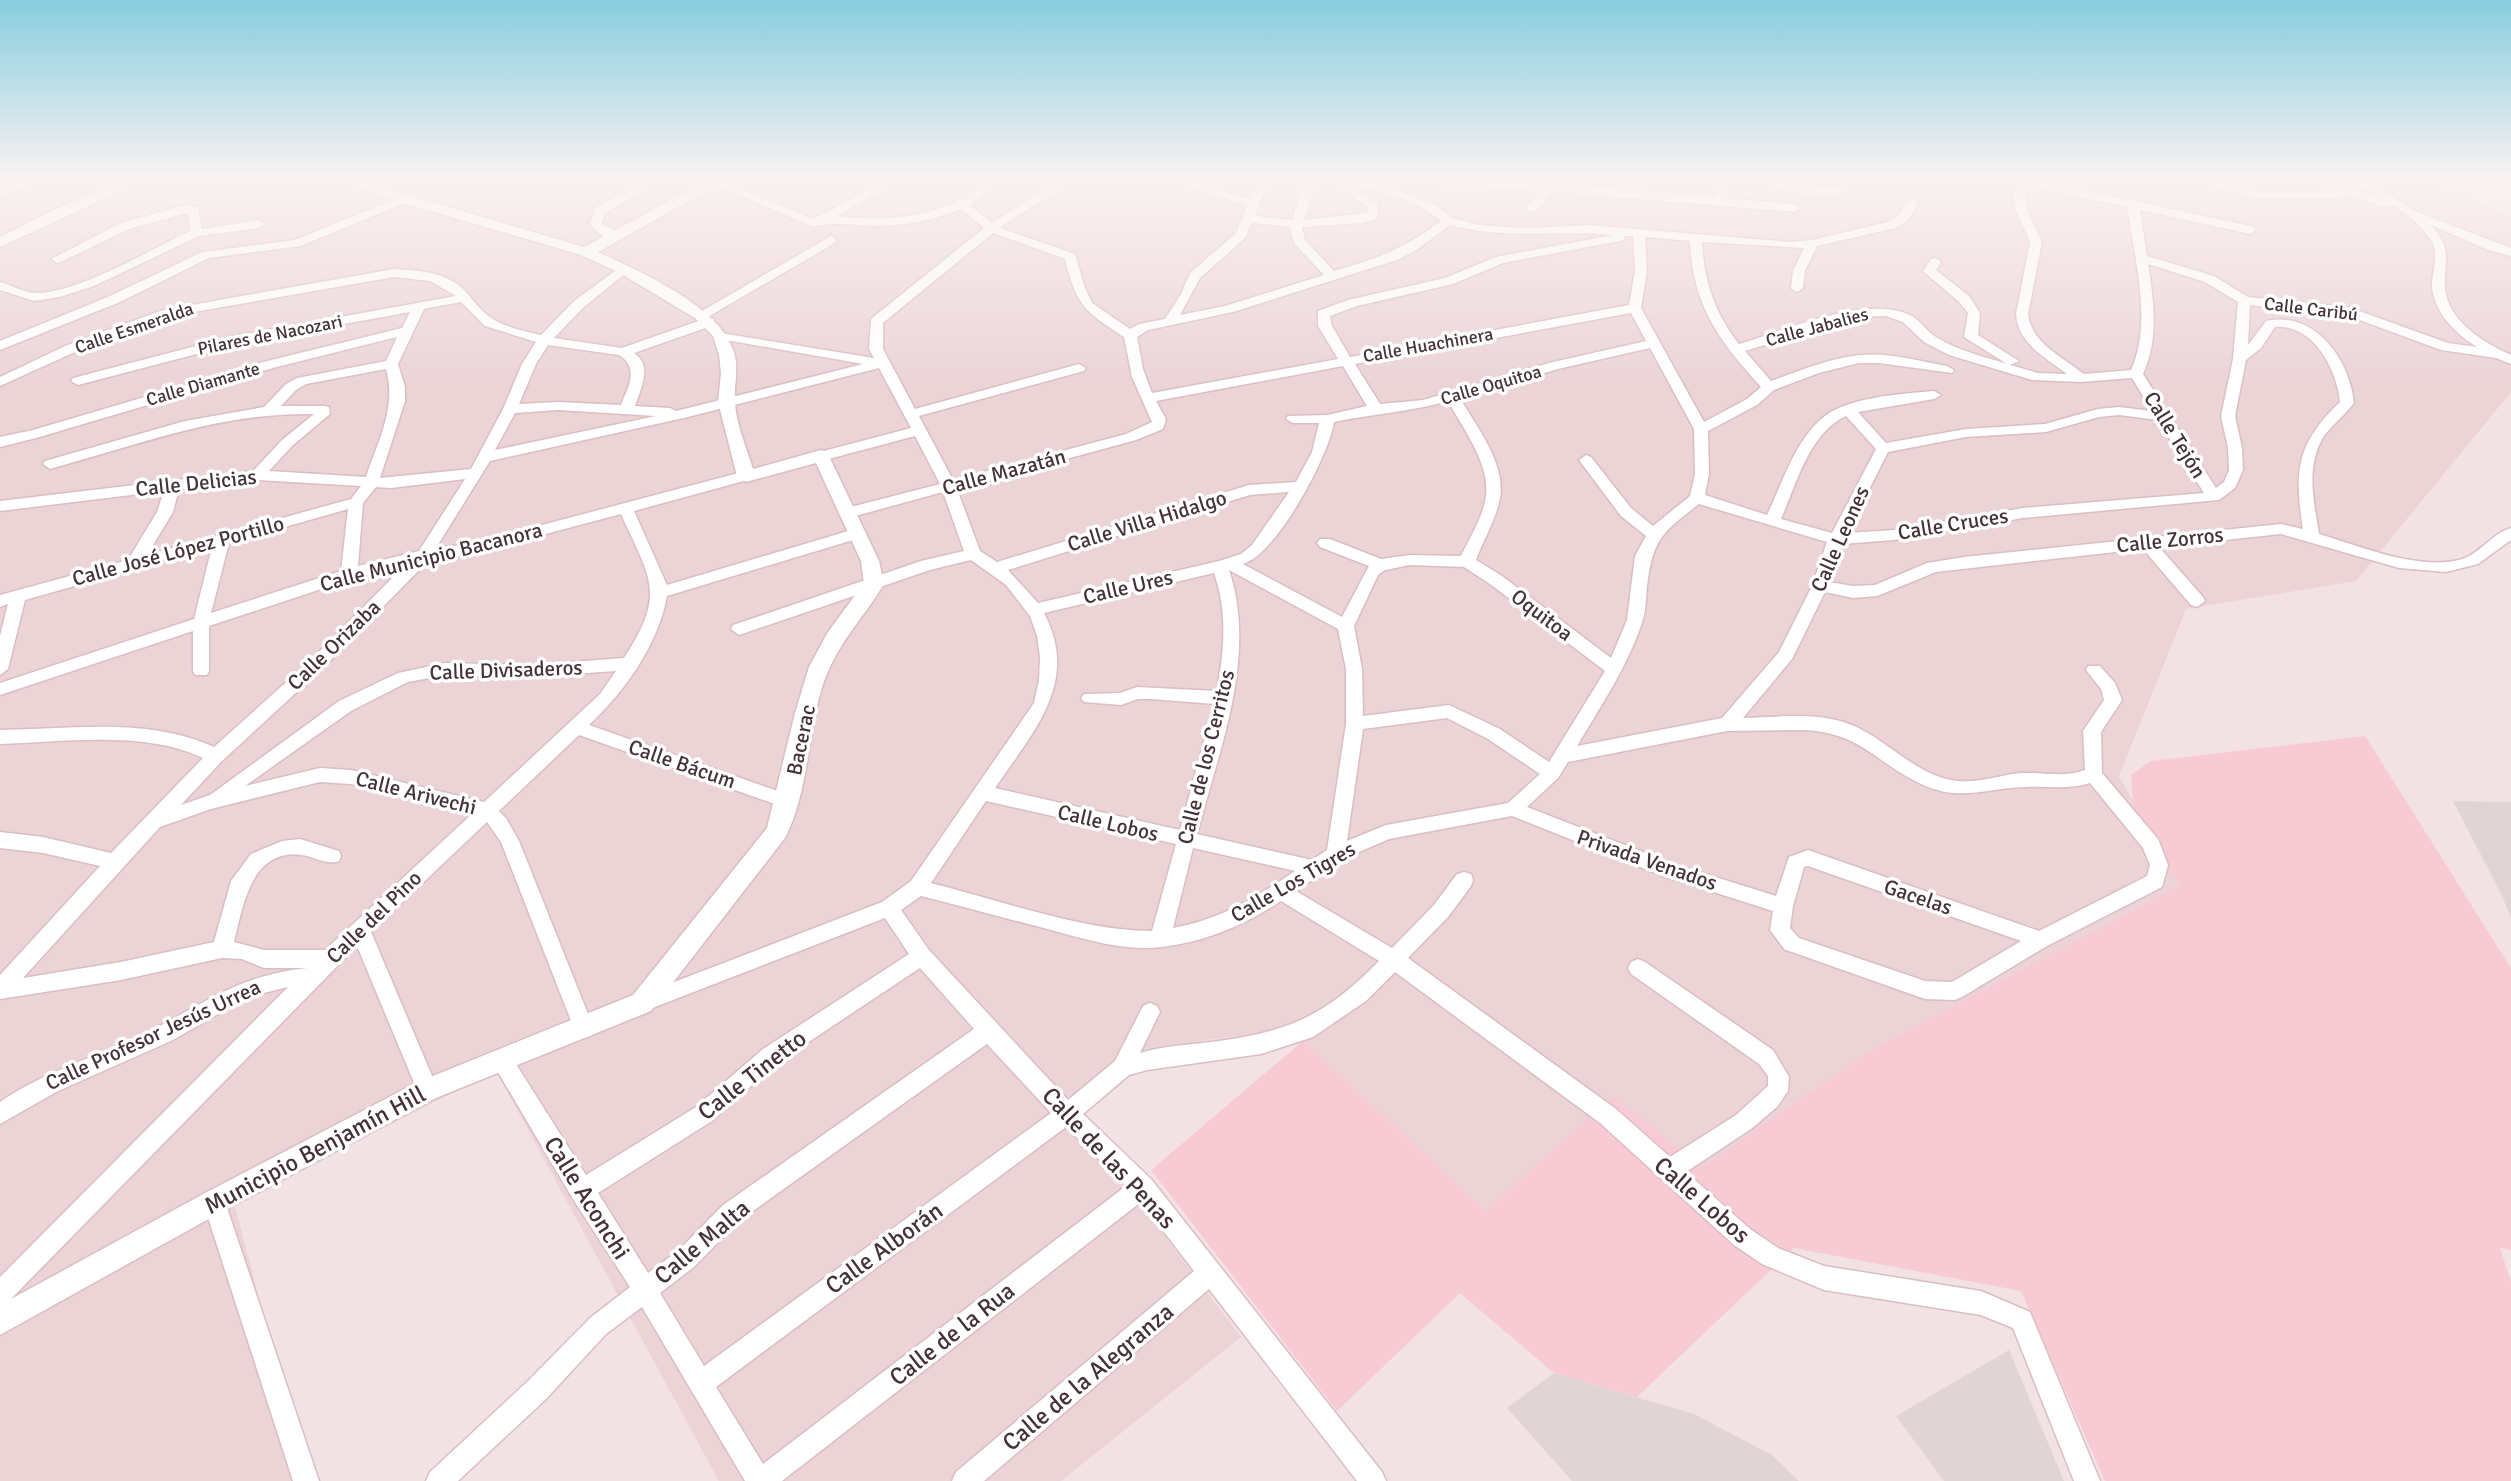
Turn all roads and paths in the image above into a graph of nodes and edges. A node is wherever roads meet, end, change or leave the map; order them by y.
1 (80, 248) edge
2 (164, 248) edge
3 (258, 248) edge
4 (573, 248) edge
5 (593, 248) edge
6 (818, 248) edge
7 (968, 248) edge
8 (1045, 248) edge
9 (1229, 248) edge
10 (1304, 248) edge
11 (1411, 248) edge
12 (1561, 248) edge
13 (1637, 248) edge
14 (1696, 248) edge
15 (1810, 248) edge
16 (2035, 248) edge
17 (2138, 248) edge
18 (2440, 248) edge
19 (586, 252) junction
20 (2139, 258) junction
21 (57, 259) dead end
22 (1934, 262) dead end
23 (623, 269) junction
24 (1332, 276) junction
25 (0, 286) edge
26 (1797, 288) dead end
27 (464, 298) junction
28 (2244, 301) junction
29 (419, 306) junction
30 (1635, 308) junction
31 (705, 318) junction
32 (1169, 322) junction
33 (407, 331) junction
34 (720, 335) junction
35 (1130, 335) junction
36 (545, 339) junction
37 (1653, 343) junction
38 (0, 346) edge
39 (1735, 350) junction
40 (623, 352) junction
41 (2496, 354) junction
42 (2240, 359) junction
43 (1344, 360) junction
44 (2511, 360) edge
45 (882, 363) junction
46 (391, 364) junction
47 (1079, 368) dead end
48 (1947, 370) dead end
49 (2029, 373) junction
50 (2136, 374) junction
51 (2081, 378) junction
52 (78, 381) dead end
53 (0, 382) edge
54 (1769, 387) junction
55 (1934, 395) dead end
56 (1452, 397) junction
57 (1148, 398) junction
58 (726, 402) junction
59 (627, 408) junction
60 (510, 409) junction
61 (1376, 409) junction
62 (269, 410) junction
63 (1849, 411) junction
64 (688, 413) junction
65 (911, 414) junction
66 (2165, 416) junction
67 (1293, 419) dead end
68 (1327, 419) junction
69 (1701, 429) junction
70 (919, 430) junction
71 (0, 442) edge
72 (1883, 448) junction
73 (821, 456) junction
74 (485, 457) junction
75 (1586, 460) dead end
76 (50, 464) dead end
77 (477, 473) junction
78 (257, 475) junction
79 (746, 476) junction
80 (371, 483) junction
81 (173, 485) junction
82 (948, 487) junction
83 (1298, 487) junction
84 (2214, 497) junction
85 (1697, 498) junction
86 (356, 502) junction
87 (0, 506) edge
88 (625, 509) junction
89 (848, 513) junction
90 (1772, 522) junction
91 (858, 533) junction
92 (2511, 533) edge
93 (1654, 535) junction
94 (2312, 535) junction
95 (222, 539) junction
96 (1836, 539) junction
97 (1325, 543) dead end
98 (2147, 543) junction
99 (974, 554) junction
100 (424, 555) junction
101 (135, 562) junction
102 (1467, 562) junction
103 (1225, 565) junction
104 (1380, 565) junction
105 (998, 567) junction
106 (349, 574) junction
107 (874, 584) junction
108 (1820, 586) junction
109 (662, 592) junction
110 (18, 596) junction
111 (0, 601) edge
112 (2197, 601) dead end
113 (1035, 609) junction
114 (201, 623) junction
115 (1346, 626) junction
116 (738, 629) dead end
117 (630, 664) junction
118 (0, 669) edge
119 (1615, 669) junction
120 (2094, 670) dead end
121 (201, 671) dead end
122 (0, 689) edge
123 (1090, 698) dead end
124 (1224, 698) junction
125 (1355, 724) junction
126 (1727, 724) junction
127 (575, 727) junction
128 (0, 737) edge
129 (216, 756) junction
130 (1562, 756) junction
131 (1552, 773) junction
132 (2093, 774) junction
133 (984, 793) junction
134 (209, 802) junction
135 (789, 802) junction
136 (1513, 809) junction
137 (486, 810) junction
138 (153, 822) junction
139 (0, 840) edge
140 (1185, 840) junction
141 (1336, 854) junction
142 (332, 856) dead end
143 (115, 862) junction
144 (1314, 868) junction
145 (1464, 880) dead end
146 (918, 887) junction
147 (1282, 892) junction
148 (1783, 906) junction
149 (889, 908) junction
150 (360, 930) junction
151 (1160, 939) junction
152 (2040, 940) junction
153 (222, 949) junction
154 (922, 956) junction
155 (1392, 958) junction
156 (329, 959) junction
157 (1638, 968) dead end
158 (313, 976) junction
159 (0, 989) edge
160 (642, 1003) junction
161 (1150, 1012) dead end
162 (584, 1029) junction
163 (988, 1031) junction
164 (502, 1060) junction
165 (1122, 1068) junction
166 (427, 1090) junction
167 (0, 1114) edge
168 (1067, 1114) junction
169 (1667, 1172) junction
170 (1143, 1187) junction
171 (581, 1191) junction
172 (214, 1202) junction
173 (1212, 1272) junction
174 (645, 1290) junction
175 (0, 1294) edge
176 (0, 1321) edge
177 (701, 1383) junction
178 (306, 1481) edge
179 (439, 1481) edge
180 (760, 1481) edge
181 (965, 1481) edge
182 (1373, 1481) edge
183 (2087, 1481) edge

1 - 21 street
2 - 25 street
3 - 38 street
4 - 19 street
5 - 19 street
6 - 31 street
7 - 45 street
8 - 35 street
9 - 32 street
10 - 24 street
11 - 24 street
12 - 43 street
13 - 30 street
14 - 39 street
15 - 26 street
16 - 51 street
17 - 20 street
18 - 41 street
19 - 23 street
20 - 28 street
20 - 50 street
22 - 49 street
23 - 31 street
23 - 36 street, Calle Orizaba
24 - 32 street
27 - 29 street, Pilares de Nacozari
27 - 36 street, Calle Esmeralda
27 - 53 street, Calle Esmeralda
28 - 41 street, Calle Caribú
28 - 42 street, Calle Caribú
29 - 33 street
29 - 52 street, Pilares de Nacozari
30 - 37 street
30 - 43 street, Calle Huachinera
31 - 34 street
31 - 40 street
32 - 35 street
33 - 46 street
33 - 71 street, Calle Diamante
34 - 45 street
34 - 58 street
35 - 57 street
36 - 40 street, Calle Esmeralda
36 - 60 street, Calle Orizaba
37 - 56 street, Calle Oquitoa
37 - 69 street
39 - 49 street, Calle Jabalies
39 - 54 street
40 - 59 street
41 - 44 street
42 - 84 street, Calle Caribú
42 - 94 street
43 - 57 street, Calle Huachinera
43 - 61 street
45 - 58 street
45 - 65 street
46 - 62 street
46 - 80 street
47 - 65 street
48 - 54 street
49 - 51 street, Calle Jabalies
50 - 51 street, Calle Jabalies
50 - 66 street, Calle Tejón
54 - 69 street
55 - 63 street
56 - 61 street, Calle Oquitoa
56 - 102 street
57 - 82 street, Calle Mazatán
58 - 64 street
58 - 79 street
59 - 60 street
59 - 64 street
60 - 74 street, Calle Orizaba
61 - 68 street, Calle Oquitoa
62 - 76 street
62 - 78 street
63 - 72 street
63 - 90 street
64 - 74 street
65 - 70 street
66 - 72 street
66 - 84 street, Calle Tejón
67 - 68 street, Calle Oquitoa
68 - 83 street
69 - 85 street
70 - 73 street
70 - 82 street
72 - 96 street, Calle Leones
73 - 79 street
73 - 89 street
74 - 77 street, Calle Orizaba
75 - 93 street
77 - 80 street, Calle Delicias
77 - 100 street, Calle Orizaba
78 - 80 street, Calle Delicias
78 - 81 street, Calle Delicias
79 - 88 street, Calle Municipio Bacanora
80 - 86 street
81 - 87 street, Calle Delicias
81 - 101 street
82 - 89 street, Calle Mazatán
82 - 99 street
83 - 103 street
83 - 105 street, Calle Villa Hidalgo
84 - 96 street, Calle Cruces
85 - 90 street, Calle Cruces
85 - 93 street
86 - 95 street, Calle José López Portillo
86 - 106 street
88 - 100 street, Calle Municipio Bacanora
88 - 109 street
89 - 91 street
90 - 96 street, Calle Cruces
91 - 107 street
91 - 109 street
92 - 94 street, Calle Zorros
93 - 119 street
94 - 98 street, Calle Zorros
95 - 101 street, Calle José López Portillo
95 - 114 street
96 - 108 street, Calle Leones
97 - 104 street
98 - 108 street, Calle Zorros
98 - 112 street
99 - 105 street
99 - 107 street
100 - 106 street, Calle Municipio Bacanora
100 - 129 street, Calle Orizaba
101 - 110 street, Calle José López Portillo
102 - 104 street
102 - 119 street, Oquitoa
103 - 113 street, Calle Ures
103 - 115 street
103 - 124 street, Calle de los Cerritos
104 - 115 street
105 - 113 street
106 - 114 street, Calle Municipio Bacanora
107 - 116 street
107 - 135 street, Bacerac
108 - 126 street, Calle Leones
109 - 117 street, Calle del Pino
110 - 111 street, Calle José López Portillo
110 - 118 street
113 - 133 street
114 - 121 street
114 - 122 street, Calle Municipio Bacanora
115 - 125 street
117 - 127 street, Calle del Pino
117 - 134 street, Calle Divisaderos
119 - 130 street
120 - 132 street
123 - 124 street
124 - 140 street, Calle de los Cerritos
125 - 131 street
125 - 141 street
126 - 130 street
126 - 132 street
127 - 135 street, Calle Bácum
127 - 137 street, Calle del Pino
128 - 129 street
129 - 138 street, Calle Orizaba
130 - 131 street
131 - 136 street
132 - 152 street
133 - 140 street, Calle Lobos
133 - 146 street
134 - 137 street, Calle Arivechi
134 - 138 street, Calle Arivechi
135 - 160 street, Bacerac
136 - 141 street, Calle Los Tigres
136 - 148 street, Privada Venados
137 - 150 street, Calle del Pino
137 - 162 street, Calle Arivechi
138 - 143 street, Calle Orizaba
139 - 143 street
140 - 144 street, Calle Lobos
140 - 151 street, Calle de los Cerritos
141 - 144 street, Calle Los Tigres
142 - 153 street
143 - 159 street, Calle Orizaba
144 - 147 street, Calle Los Tigres
145 - 155 street
146 - 149 street
146 - 151 street, Calle Los Tigres
147 - 151 street, Calle Los Tigres
147 - 155 street, Calle Lobos
148 - 152 street, Gacelas
148 - 152 street
149 - 154 street, Calle de las Penas
149 - 160 street
150 - 156 street, Calle del Pino
150 - 166 street
153 - 156 street
153 - 159 street
154 - 163 street, Calle de las Penas
154 - 171 street, Calle Tinetto
155 - 165 street
155 - 169 street, Calle Lobos
156 - 158 street, Calle del Pino
157 - 169 street
158 - 167 street, Calle Profesor Jesús Urrea
158 - 175 street, Calle del Pino
160 - 162 street, Municipio Benjamín Hill
161 - 165 street
162 - 164 street, Municipio Benjamín Hill
163 - 168 street, Calle de las Penas
163 - 174 street, Calle Malta
164 - 166 street, Municipio Benjamín Hill
164 - 171 street, Calle Aconchi
165 - 168 street, Calle Alborán
166 - 172 street, Municipio Benjamín Hill
168 - 170 street, Calle de las Penas
168 - 177 street, Calle Alborán
169 - 183 street, Calle Lobos
170 - 173 street, Calle de las Penas
170 - 180 street, Calle de la Rua
171 - 174 street, Calle Aconchi
172 - 176 street, Municipio Benjamín Hill
172 - 178 street
173 - 181 street, Calle de la Alegranza
173 - 182 street, Calle de las Penas
174 - 177 street, Calle Aconchi
174 - 179 street, Calle Malta
177 - 180 street, Calle Aconchi

